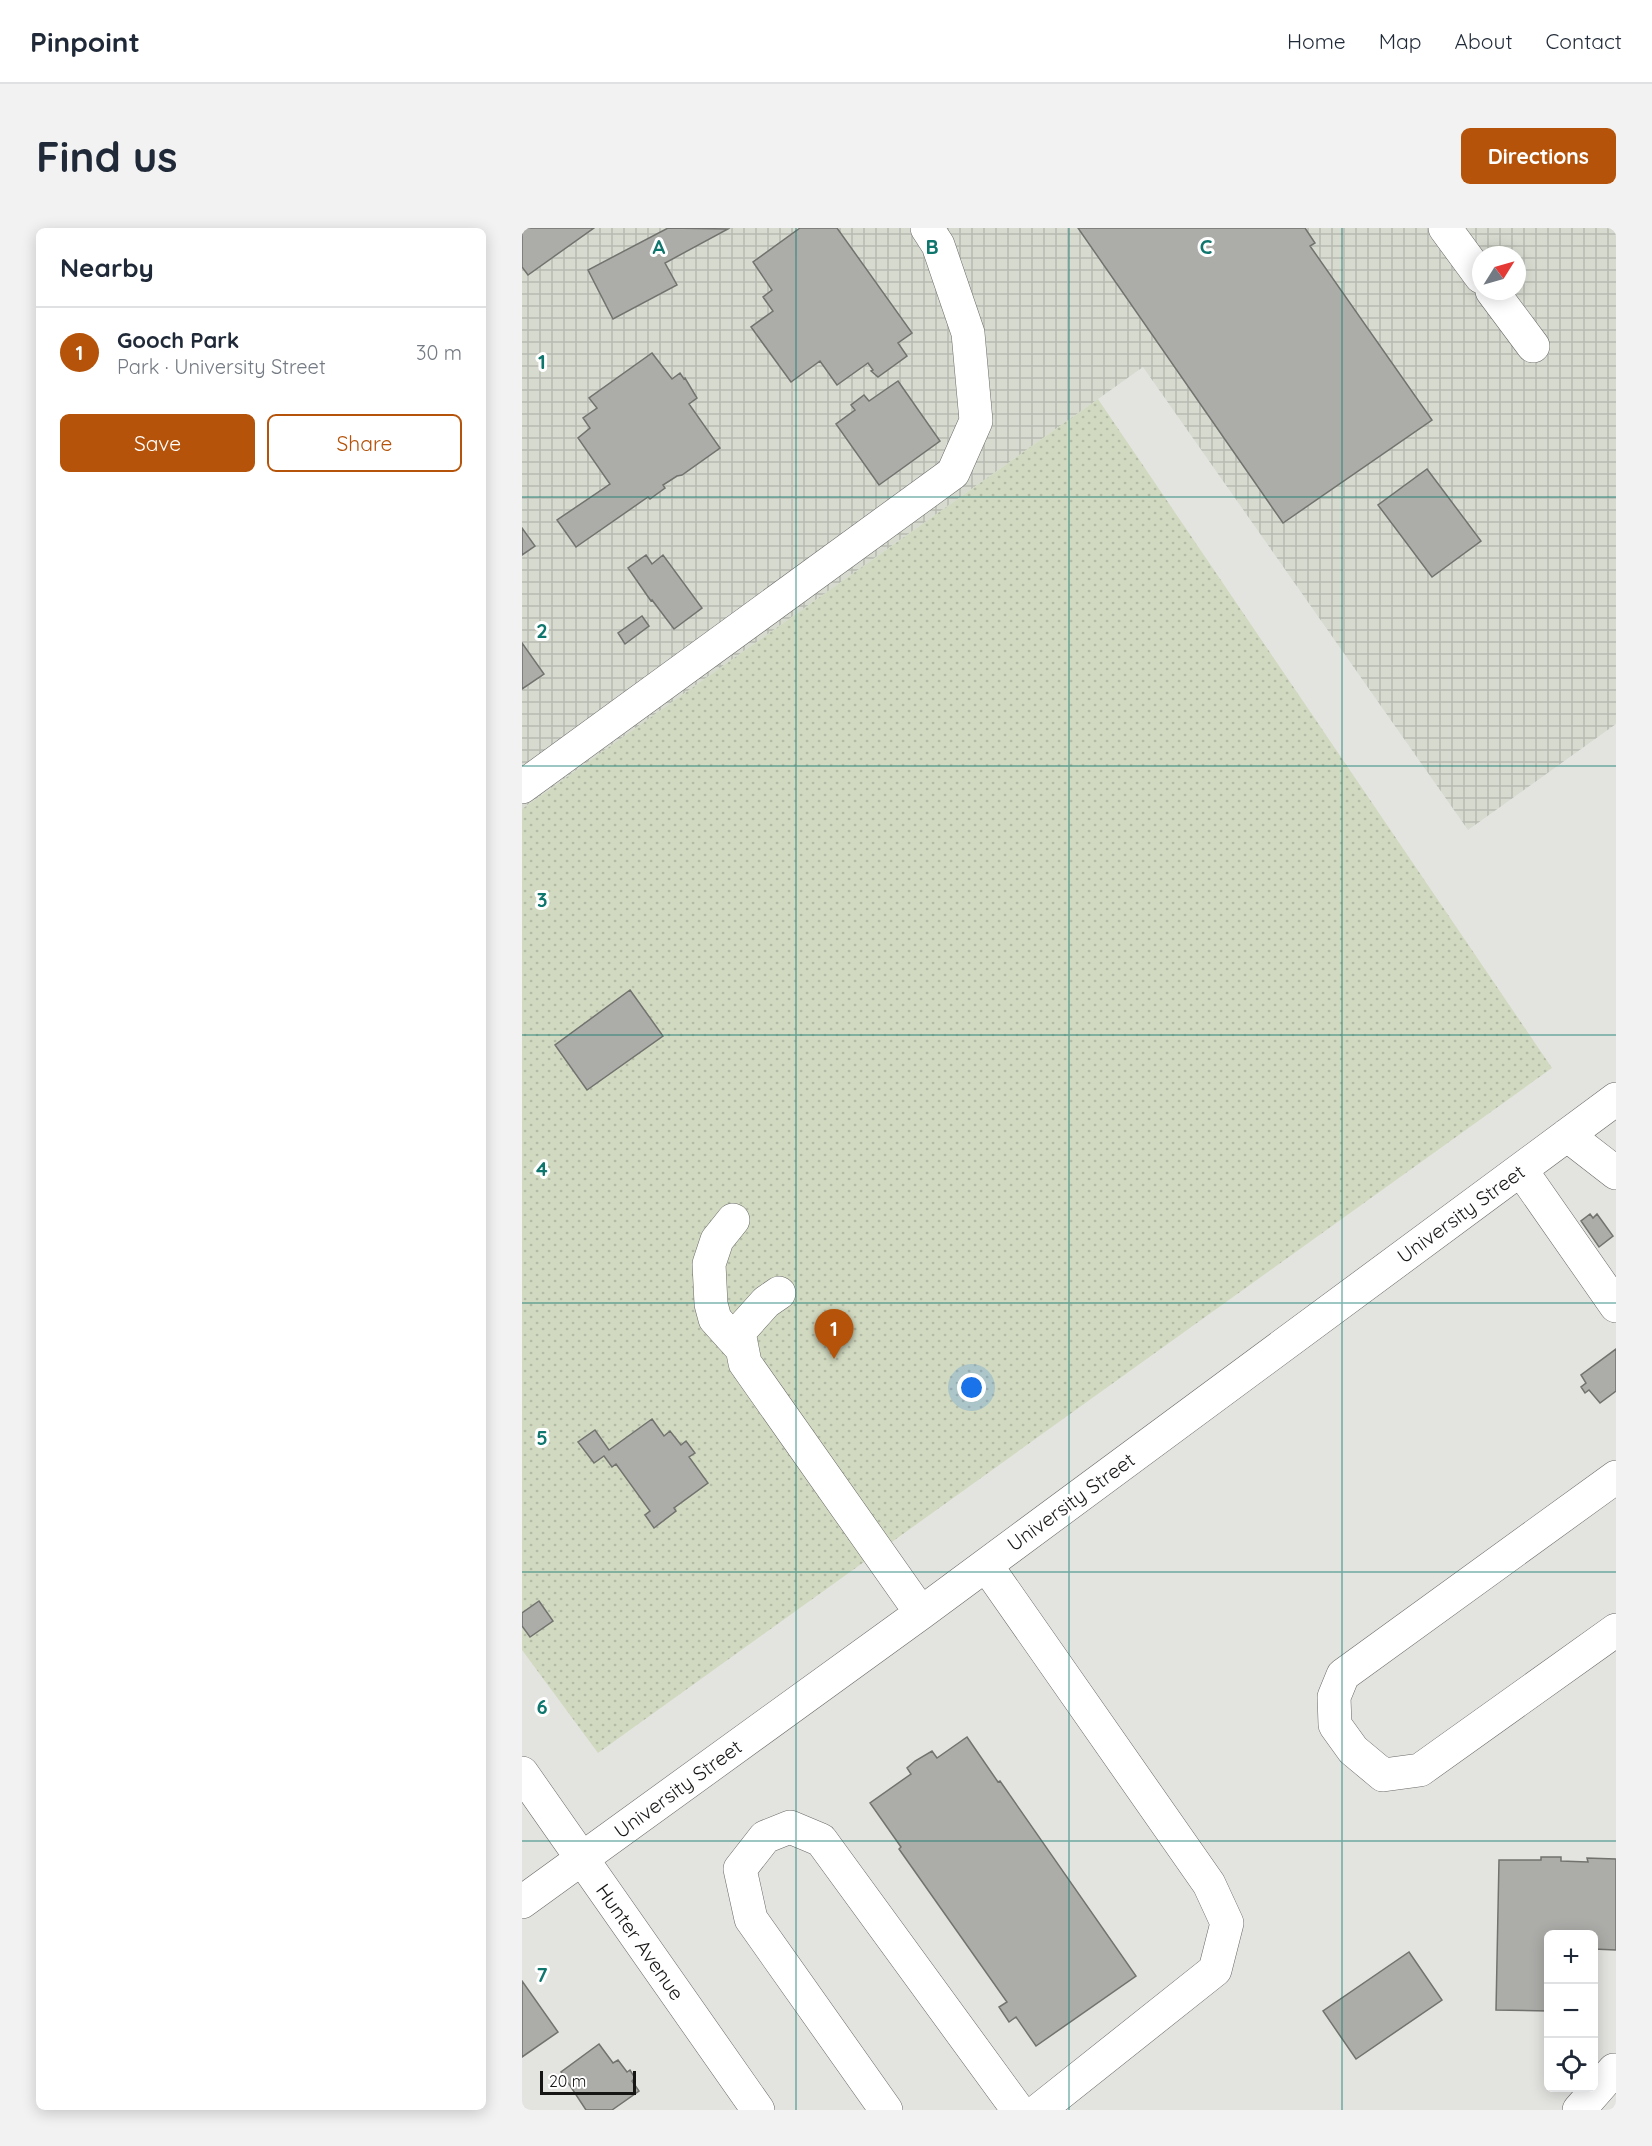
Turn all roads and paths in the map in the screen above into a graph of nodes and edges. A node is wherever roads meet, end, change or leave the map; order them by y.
1 (927, 228) edge
2 (1445, 228) edge
3 (1472, 265) edge
4 (1499, 300) edge
5 (1533, 346) dead end
6 (522, 787) edge
7 (1616, 1099) edge
8 (1567, 1135) junction
9 (1521, 1170) junction
10 (1616, 1173) edge
11 (733, 1220) dead end
12 (779, 1293) dead end
13 (1616, 1306) edge
14 (742, 1349) junction
15 (1616, 1477) edge
16 (986, 1565) junction
17 (921, 1613) junction
18 (1616, 1629) edge
19 (522, 1773) edge
20 (582, 1859) junction
21 (522, 1902) edge
22 (1616, 2070) edge
23 (758, 2110) edge
24 (886, 2110) edge
25 (1018, 2110) edge
26 (1039, 2110) edge
27 (1579, 2110) edge

1 - 6 street
2 - 3 street
4 - 5 street
7 - 8 street, University Street
8 - 9 street, University Street
8 - 10 street
9 - 13 street
9 - 16 street, University Street
11 - 14 street
12 - 14 street
14 - 17 street
15 - 18 street
16 - 17 street, University Street
16 - 26 street
17 - 20 street, University Street
19 - 20 street, Hunter Avenue
20 - 21 street, University Street
20 - 23 street, Hunter Avenue
22 - 27 street
24 - 25 street

